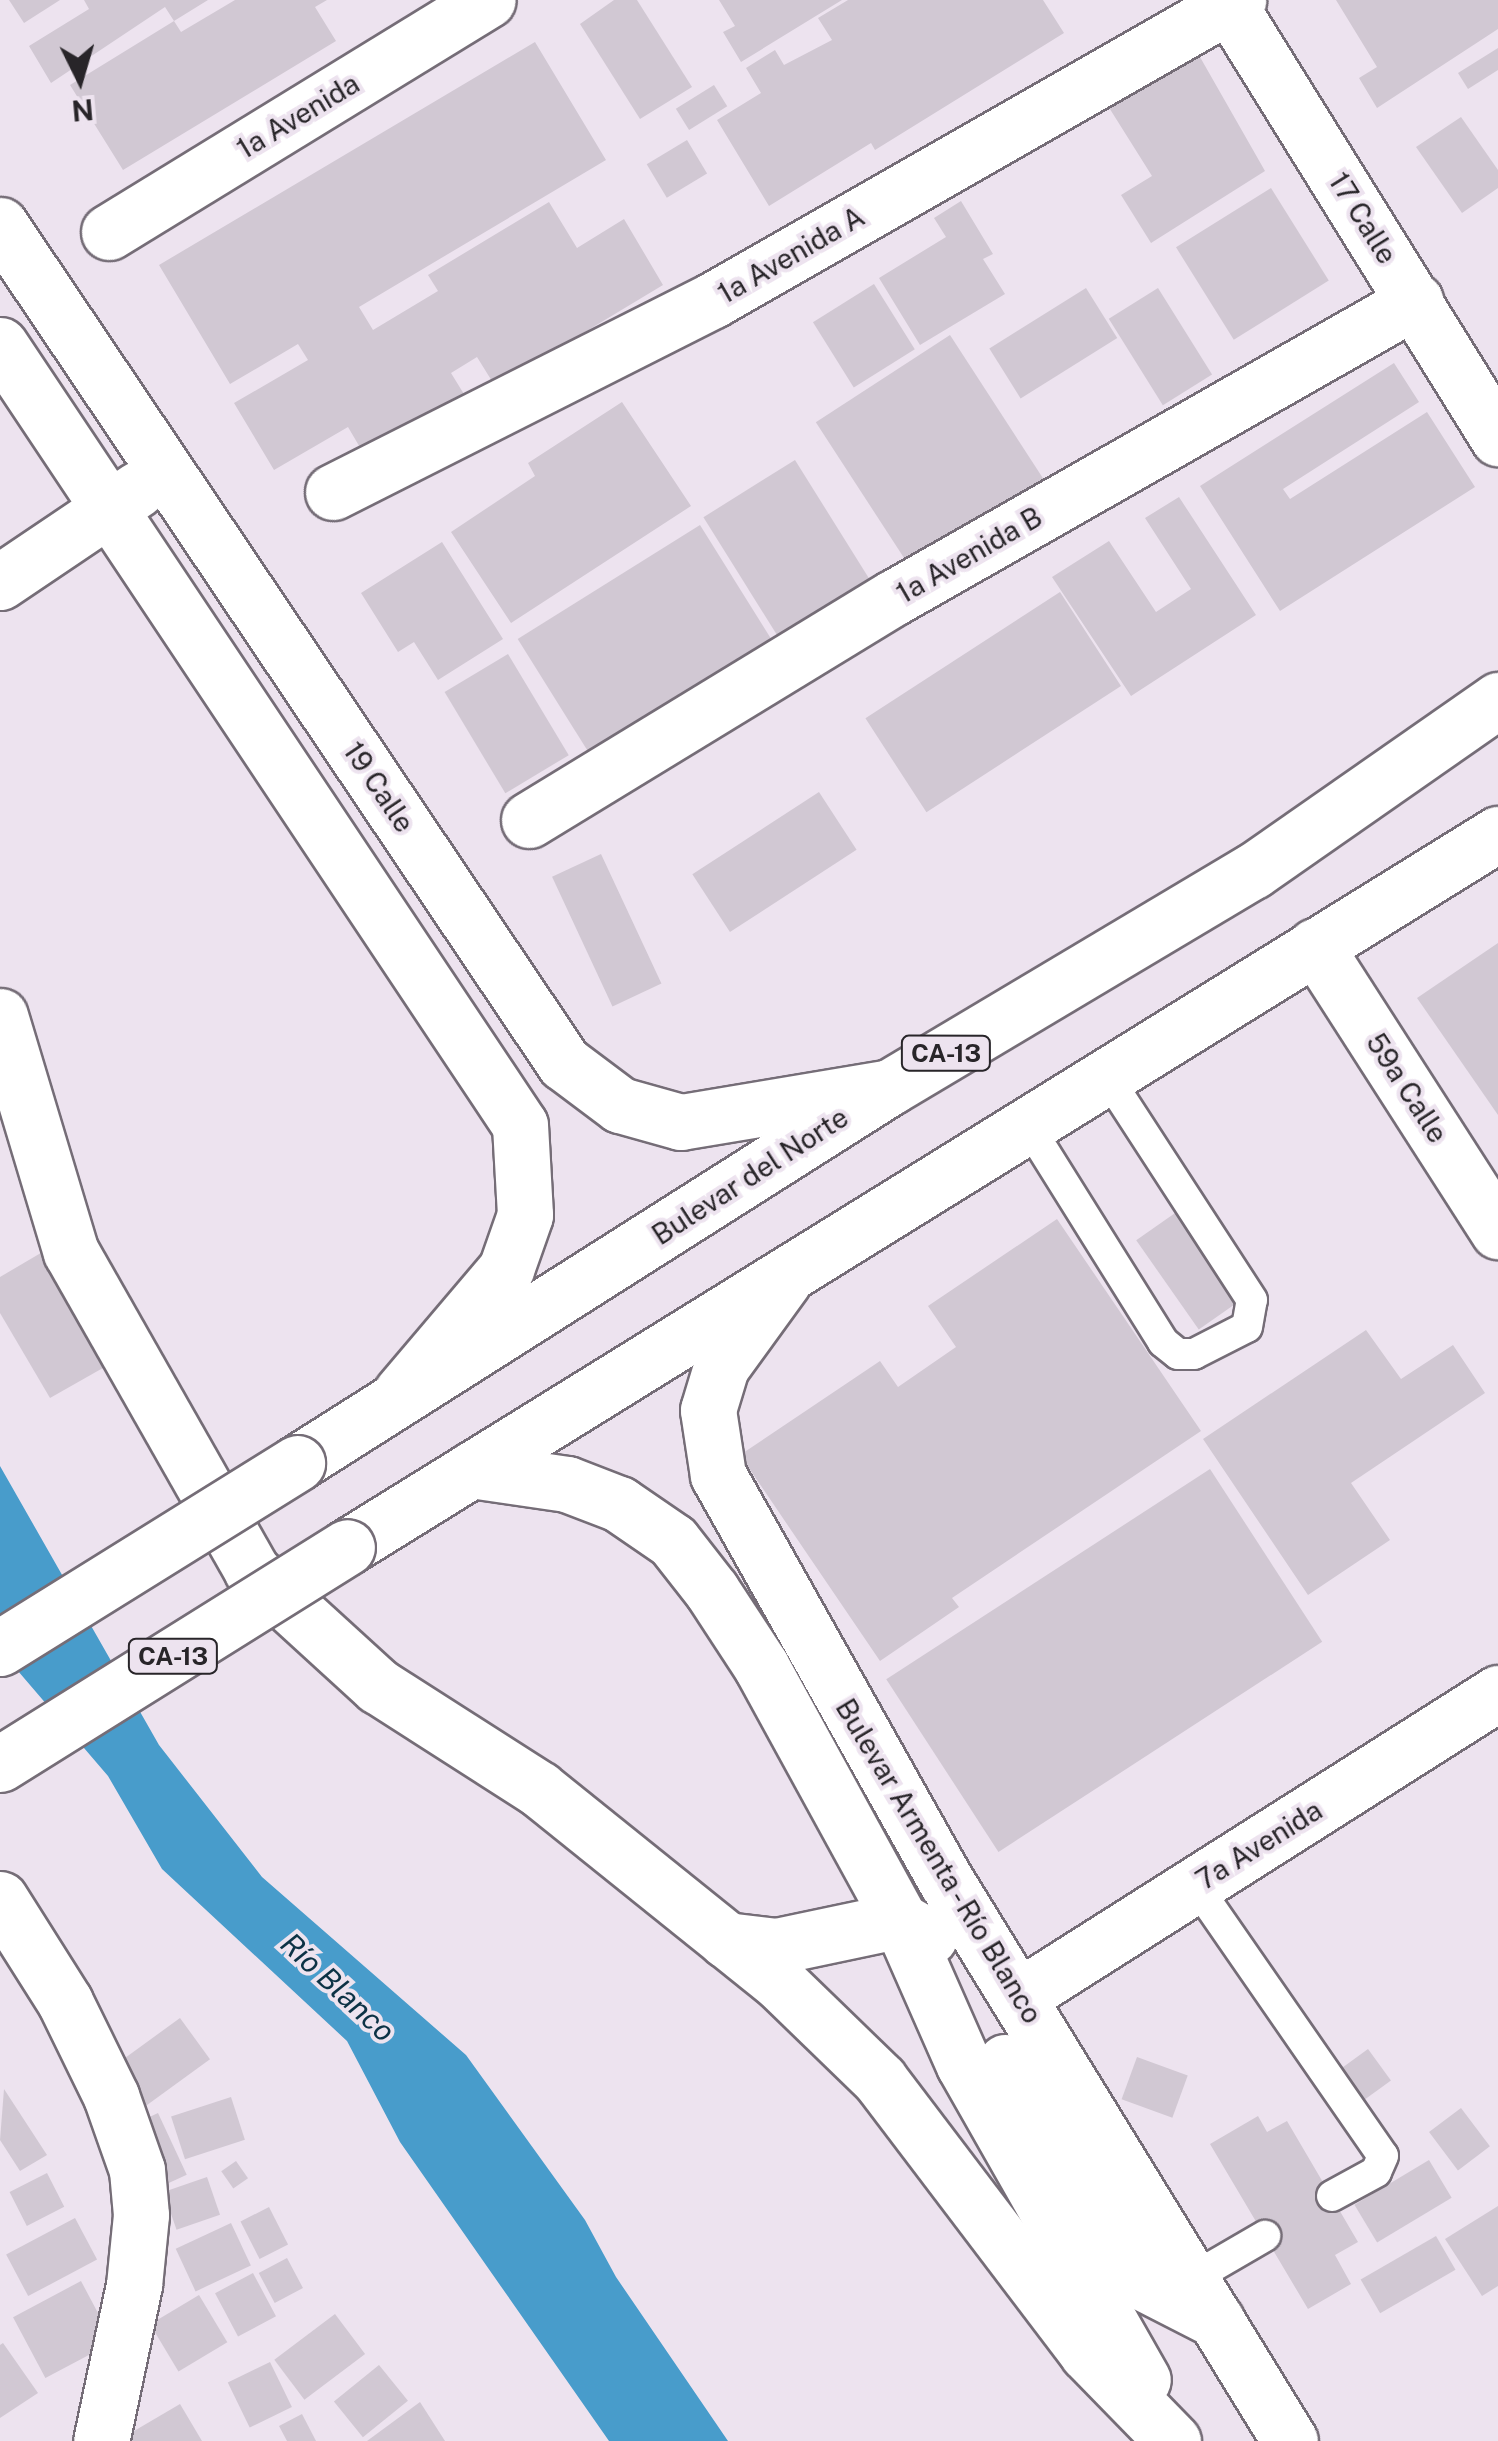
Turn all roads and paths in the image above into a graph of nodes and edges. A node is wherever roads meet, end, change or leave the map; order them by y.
1 (488, 0) edge
2 (1232, 2) edge
3 (0, 225) edge
4 (109, 232) dead end
5 (1415, 301) junction
6 (0, 346) edge
7 (1498, 438) edge
8 (164, 474) junction
9 (334, 492) dead end
10 (106, 508) junction
11 (0, 582) edge
12 (1498, 700) edge
13 (529, 820) dead end
14 (1498, 834) edge
15 (1315, 946) junction
16 (0, 1016) edge
17 (1106, 1074) junction
18 (890, 1087) junction
19 (1027, 1124) junction
20 (1498, 1232) edge
21 (793, 1269) junction
22 (392, 1404) junction
23 (471, 1470) junction
24 (718, 1475) junction
25 (648, 1519) junction
26 (0, 1648) edge
27 (1498, 1693) edge
28 (0, 1764) edge
29 (1196, 1886) junction
30 (0, 1898) edge
31 (900, 1920) junction
32 (726, 1940) junction
33 (1020, 1996) junction
34 (1332, 2196) dead end
35 (1265, 2236) dead end
36 (1204, 2299) junction
37 (90, 2439) edge
38 (1176, 2441) edge
39 (1290, 2441) edge

1 - 4 main road, 1a Avenida
2 - 5 main road, 17 Calle
2 - 9 main road, 1a Avenida A
3 - 8 main road, 19 Calle
5 - 7 main road, 17 Calle
5 - 13 main road, 1a Avenida B
6 - 10 main road
8 - 10 main road
8 - 18 main road, 19 Calle
10 - 11 main road
10 - 22 main road
12 - 18 main road, Bulevar del Norte / CA-13
14 - 15 main road, CA-13
15 - 17 main road, CA-13
15 - 20 main road, 59a Calle
16 - 32 main road
17 - 19 main road, CA-13
17 - 19 lane
18 - 22 main road, Bulevar del Norte / CA-13
19 - 21 main road, CA-13
21 - 23 main road, CA-13
21 - 24 main road, Bulevar Armenta - Río Blanco
22 - 26 main road, Bulevar del Norte / CA-13, bridge
23 - 25 main road, Bulevar Armenta - Río Blanco
23 - 28 main road, CA-13, bridge
24 - 25 main road
24 - 33 main road, Bulevar Armenta - Río Blanco
25 - 31 main road, Bulevar Armenta - Río Blanco
27 - 29 main road, 7a Avenida
29 - 33 main road, 7a Avenida
29 - 34 lane
30 - 37 main road
31 - 32 main road
31 - 36 main road
31 - 38 main road, Bulevar Armenta - Río Blanco
32 - 38 main road
33 - 36 main road, Bulevar Armenta - Río Blanco
35 - 36 lane
36 - 39 main road, Bulevar Armenta - Río Blanco

